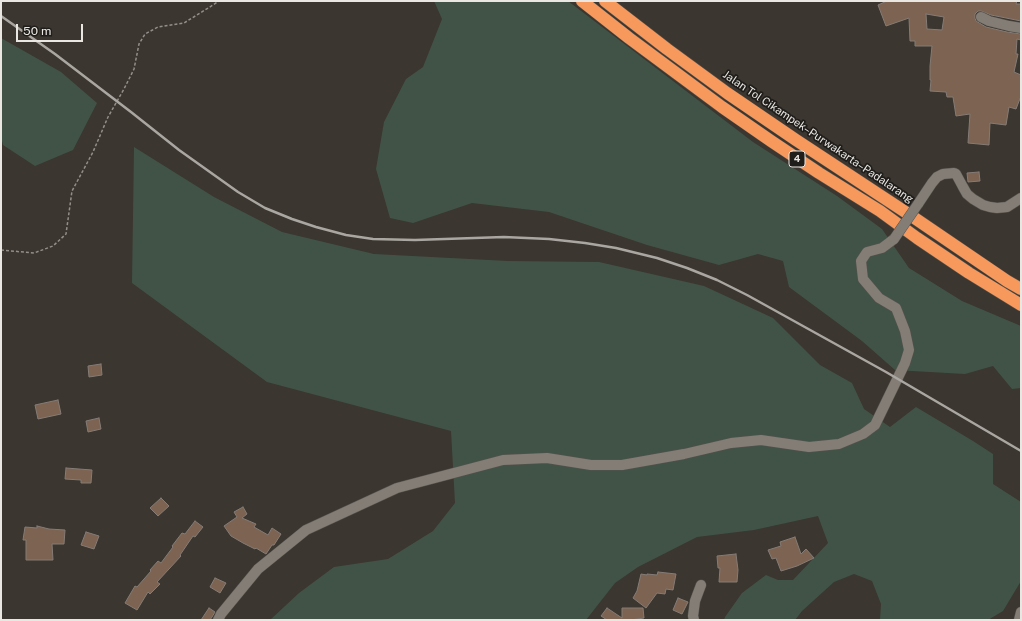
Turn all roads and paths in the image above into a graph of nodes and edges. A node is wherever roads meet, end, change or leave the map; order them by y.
1 (218, 1) edge
2 (582, 1) edge
3 (605, 1) edge
4 (981, 17) dead end
5 (1021, 28) edge
6 (1021, 198) edge
7 (1, 250) edge
8 (1021, 289) edge
9 (1021, 305) edge
10 (701, 585) dead end
11 (1021, 612) edge
12 (218, 620) edge
13 (694, 620) edge
14 (1019, 620) edge

1 - 7 path
2 - 9 highway, 4
3 - 8 highway, Jalan Tol Cikampek–Purwakarta–Padalarang / 4
4 - 5 street
6 - 12 street, bridge
10 - 13 street
11 - 14 street

